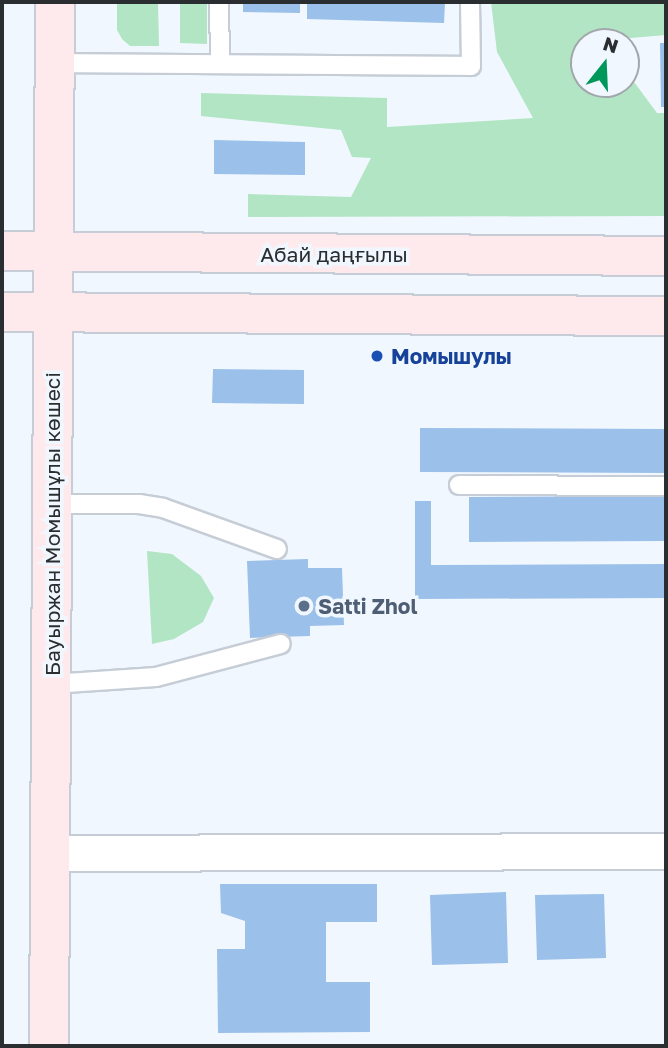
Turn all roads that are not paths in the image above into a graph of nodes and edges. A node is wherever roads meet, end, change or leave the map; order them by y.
1 (55, 2) edge
2 (219, 2) edge
3 (470, 2) edge
4 (220, 62) junction
5 (54, 63) junction
6 (2, 251) edge
7 (53, 252) junction
8 (666, 256) edge
9 (2, 312) edge
10 (53, 313) junction
11 (666, 316) edge
12 (459, 485) dead end
13 (666, 486) edge
14 (52, 504) junction
15 (278, 549) dead end
16 (281, 644) dead end
17 (52, 684) junction
18 (666, 851) edge
19 (51, 853) junction
20 (49, 1046) edge

1 - 5 main road, Бауыржан Момышұлы көшесі
2 - 4 lane
3 - 4 lane
4 - 5 lane
5 - 7 main road, Бауыржан Момышұлы көшесі
6 - 7 main road, Абай даңғылы
7 - 8 main road, Абай даңғылы
7 - 10 main road, Бауыржан Момышұлы көшесі
9 - 10 main road
10 - 11 main road
10 - 14 main road, Бауыржан Момышұлы көшесі
12 - 13 lane
14 - 15 lane
14 - 17 main road, Бауыржан Момышұлы көшесі
16 - 17 lane
17 - 19 main road, Бауыржан Момышұлы көшесі
18 - 19 street
19 - 20 main road, Бауыржан Момышұлы көшесі

